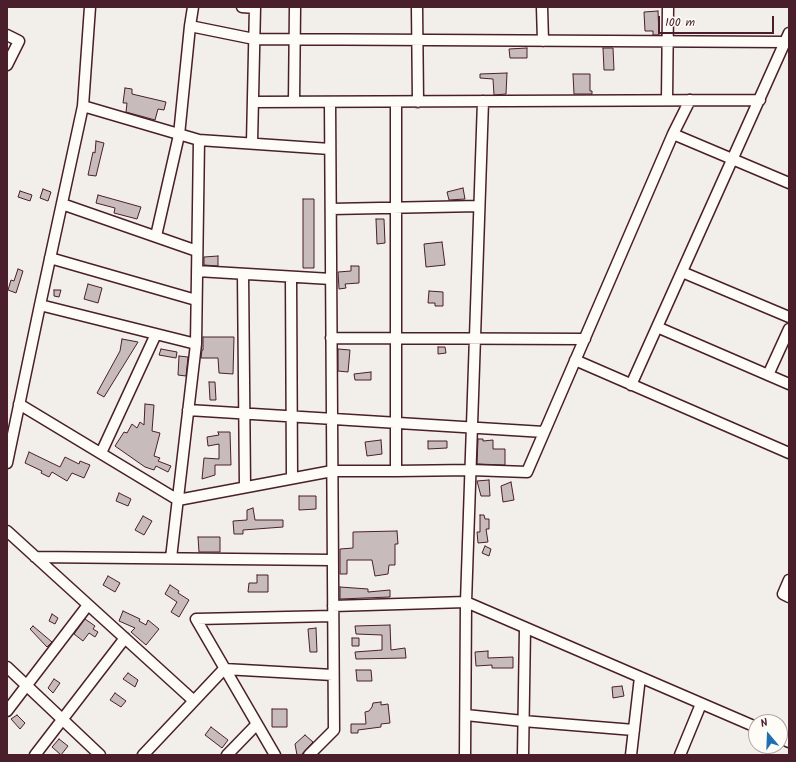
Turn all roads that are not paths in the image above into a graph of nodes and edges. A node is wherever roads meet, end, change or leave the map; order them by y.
1 (90, 7) edge
2 (193, 7) edge
3 (242, 7) edge
4 (255, 7) edge
5 (295, 7) edge
6 (417, 7) edge
7 (542, 7) edge
8 (668, 7) edge
9 (190, 26) junction
10 (7, 34) edge
11 (787, 38) edge
12 (254, 39) junction
13 (295, 39) junction
14 (417, 40) junction
15 (543, 41) junction
16 (668, 41) junction
17 (7, 65) edge
18 (667, 100) junction
19 (690, 100) junction
20 (760, 100) junction
21 (483, 101) junction
22 (253, 102) junction
23 (294, 102) junction
24 (330, 102) junction
25 (396, 102) junction
26 (418, 102) junction
27 (83, 106) junction
28 (673, 134) junction
29 (179, 135) junction
30 (199, 140) junction
31 (252, 143) junction
32 (330, 149) junction
33 (733, 159) junction
34 (789, 183) edge
35 (62, 204) junction
36 (480, 206) junction
37 (396, 208) junction
38 (331, 209) junction
39 (156, 236) junction
40 (197, 251) junction
41 (50, 258) junction
42 (197, 272) junction
43 (682, 272) junction
44 (244, 274) junction
45 (291, 277) junction
46 (331, 280) junction
47 (196, 300) junction
48 (40, 305) junction
49 (789, 317) edge
50 (657, 327) junction
51 (789, 329) edge
52 (156, 334) junction
53 (331, 338) junction
54 (396, 338) junction
55 (475, 338) junction
56 (585, 339) junction
57 (196, 344) junction
58 (575, 360) junction
59 (768, 375) junction
60 (789, 384) edge
61 (632, 385) junction
62 (19, 404) junction
63 (188, 410) junction
64 (244, 413) junction
65 (292, 416) junction
66 (331, 419) junction
67 (397, 423) junction
68 (472, 428) junction
69 (544, 432) junction
70 (101, 453) junction
71 (789, 453) edge
72 (7, 463) edge
73 (471, 470) junction
74 (332, 471) junction
75 (396, 471) junction
76 (292, 478) junction
77 (245, 487) junction
78 (178, 500) junction
79 (7, 531) edge
80 (35, 557) junction
81 (171, 558) junction
82 (332, 560) junction
83 (789, 580) edge
84 (789, 597) edge
85 (466, 602) junction
86 (88, 605) junction
87 (333, 611) junction
88 (525, 628) junction
89 (125, 638) junction
90 (7, 667) edge
91 (224, 669) junction
92 (333, 675) junction
93 (640, 677) junction
94 (26, 686) junction
95 (194, 701) junction
96 (701, 704) junction
97 (7, 710) edge
98 (466, 715) junction
99 (62, 720) junction
100 (523, 721) junction
101 (257, 724) junction
102 (748, 725) edge
103 (634, 730) junction
104 (35, 755) edge
105 (100, 755) edge
106 (143, 755) edge
107 (227, 755) edge
108 (275, 755) edge
109 (310, 755) edge
110 (465, 755) edge
111 (523, 755) edge
112 (630, 755) edge
113 (680, 755) edge

1 - 27 street
2 - 9 street
3 - 4 street
4 - 12 street
5 - 13 street
6 - 14 street
7 - 15 street
8 - 16 street
9 - 12 street
9 - 29 street
10 - 17 street
11 - 16 street
11 - 20 street
12 - 13 street
12 - 22 street
13 - 14 street
13 - 23 street
14 - 15 street
14 - 26 street
15 - 16 street
16 - 18 street
18 - 19 street
18 - 21 street
19 - 20 street
19 - 28 street
20 - 33 street
21 - 26 street
21 - 36 street
22 - 23 street
22 - 31 street
23 - 24 street
24 - 25 street
24 - 32 street
25 - 26 street
25 - 37 street
27 - 29 street
27 - 35 street
28 - 33 street
28 - 56 street
29 - 30 street
29 - 39 street
30 - 31 street
30 - 40 street
31 - 32 street
32 - 38 street
33 - 34 street
33 - 43 street
35 - 39 street
35 - 41 street
36 - 37 street
36 - 55 street
37 - 38 street
37 - 54 street
38 - 46 street
39 - 40 street
40 - 42 street
41 - 47 street
41 - 48 street
42 - 44 street
42 - 47 street
43 - 49 street
43 - 50 street
44 - 45 street
44 - 64 street
45 - 46 street
45 - 65 street
46 - 53 street
47 - 57 street
48 - 52 street
48 - 62 street
50 - 59 street
50 - 61 street
51 - 59 street
52 - 57 street
52 - 70 street
53 - 54 street
53 - 66 street
54 - 55 street
54 - 67 street
55 - 56 street
55 - 68 street
56 - 58 street
57 - 63 street
58 - 61 street
58 - 69 street
59 - 60 street
61 - 71 street
62 - 70 street
62 - 72 street
63 - 64 street
63 - 78 street
64 - 65 street
64 - 77 street
65 - 66 street
65 - 76 street
66 - 67 street
66 - 74 street
67 - 68 street
67 - 75 street
68 - 69 street
68 - 73 street
69 - 73 street
70 - 78 street
73 - 75 street
73 - 85 street
74 - 75 street
74 - 76 street
74 - 82 street
76 - 77 street
77 - 78 street
78 - 81 street
79 - 80 street
80 - 81 street
80 - 86 street
81 - 82 street
82 - 87 street
83 - 84 street
85 - 87 street
85 - 88 street
85 - 98 street
86 - 89 street
86 - 94 street
87 - 91 street
87 - 92 street
88 - 93 street
88 - 100 street
89 - 95 street
89 - 99 street
90 - 94 street
91 - 92 street
91 - 95 street
91 - 101 street
92 - 109 street
93 - 96 street
93 - 103 street
94 - 97 street
94 - 99 street
95 - 106 street
96 - 102 street
96 - 113 street
98 - 100 street
98 - 110 street
99 - 104 street
99 - 105 street
100 - 103 street
100 - 111 street
101 - 107 street
101 - 108 street
103 - 112 street

